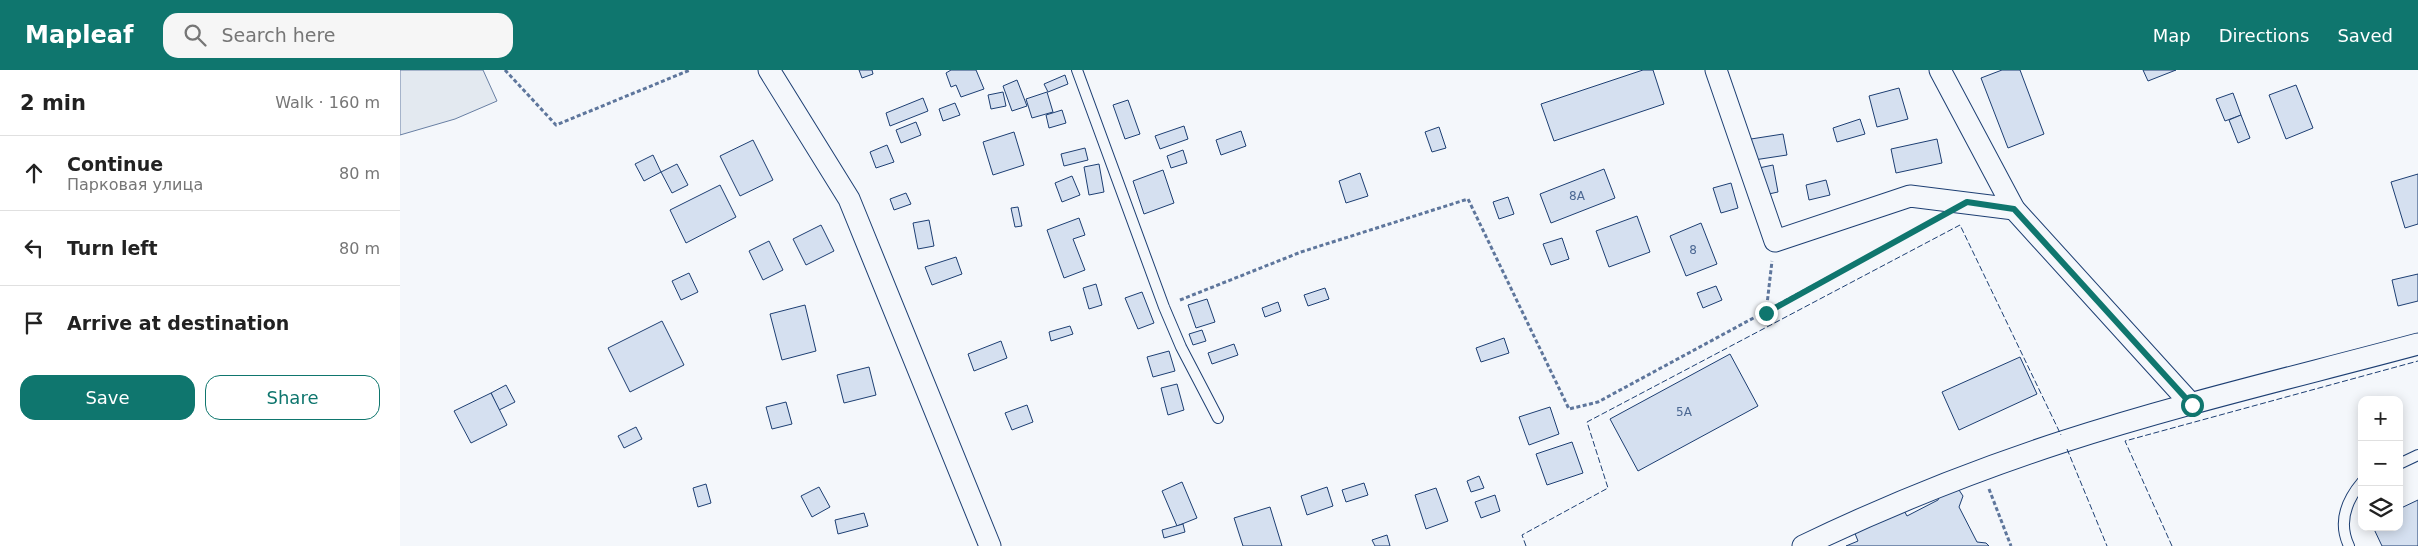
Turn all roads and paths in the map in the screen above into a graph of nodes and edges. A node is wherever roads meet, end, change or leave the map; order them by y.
1 (505, 70) edge
2 (690, 70) edge
3 (769, 70) edge
4 (1077, 70) edge
5 (1716, 70) edge
6 (1940, 70) edge
7 (2014, 209) junction
8 (1932, 222) dead end
9 (1775, 241) junction
10 (1164, 307) junction
11 (1766, 313) junction
12 (2418, 344) edge
13 (2192, 405) junction
14 (1218, 418) dead end
15 (2418, 455) edge
16 (2403, 462) edge
17 (1982, 470) junction
18 (2359, 486) edge
19 (990, 546) edge
20 (1803, 546) edge
21 (2011, 546) edge
22 (2349, 546) edge

1 - 2 path
3 - 19 street
4 - 10 lane
5 - 9 street
6 - 7 street
7 - 9 street
7 - 13 street
8 - 11 path
9 - 11 path
10 - 11 path
10 - 14 lane
12 - 13 street
13 - 17 street
15 - 16 lane
17 - 20 street
17 - 21 path
18 - 22 lane

